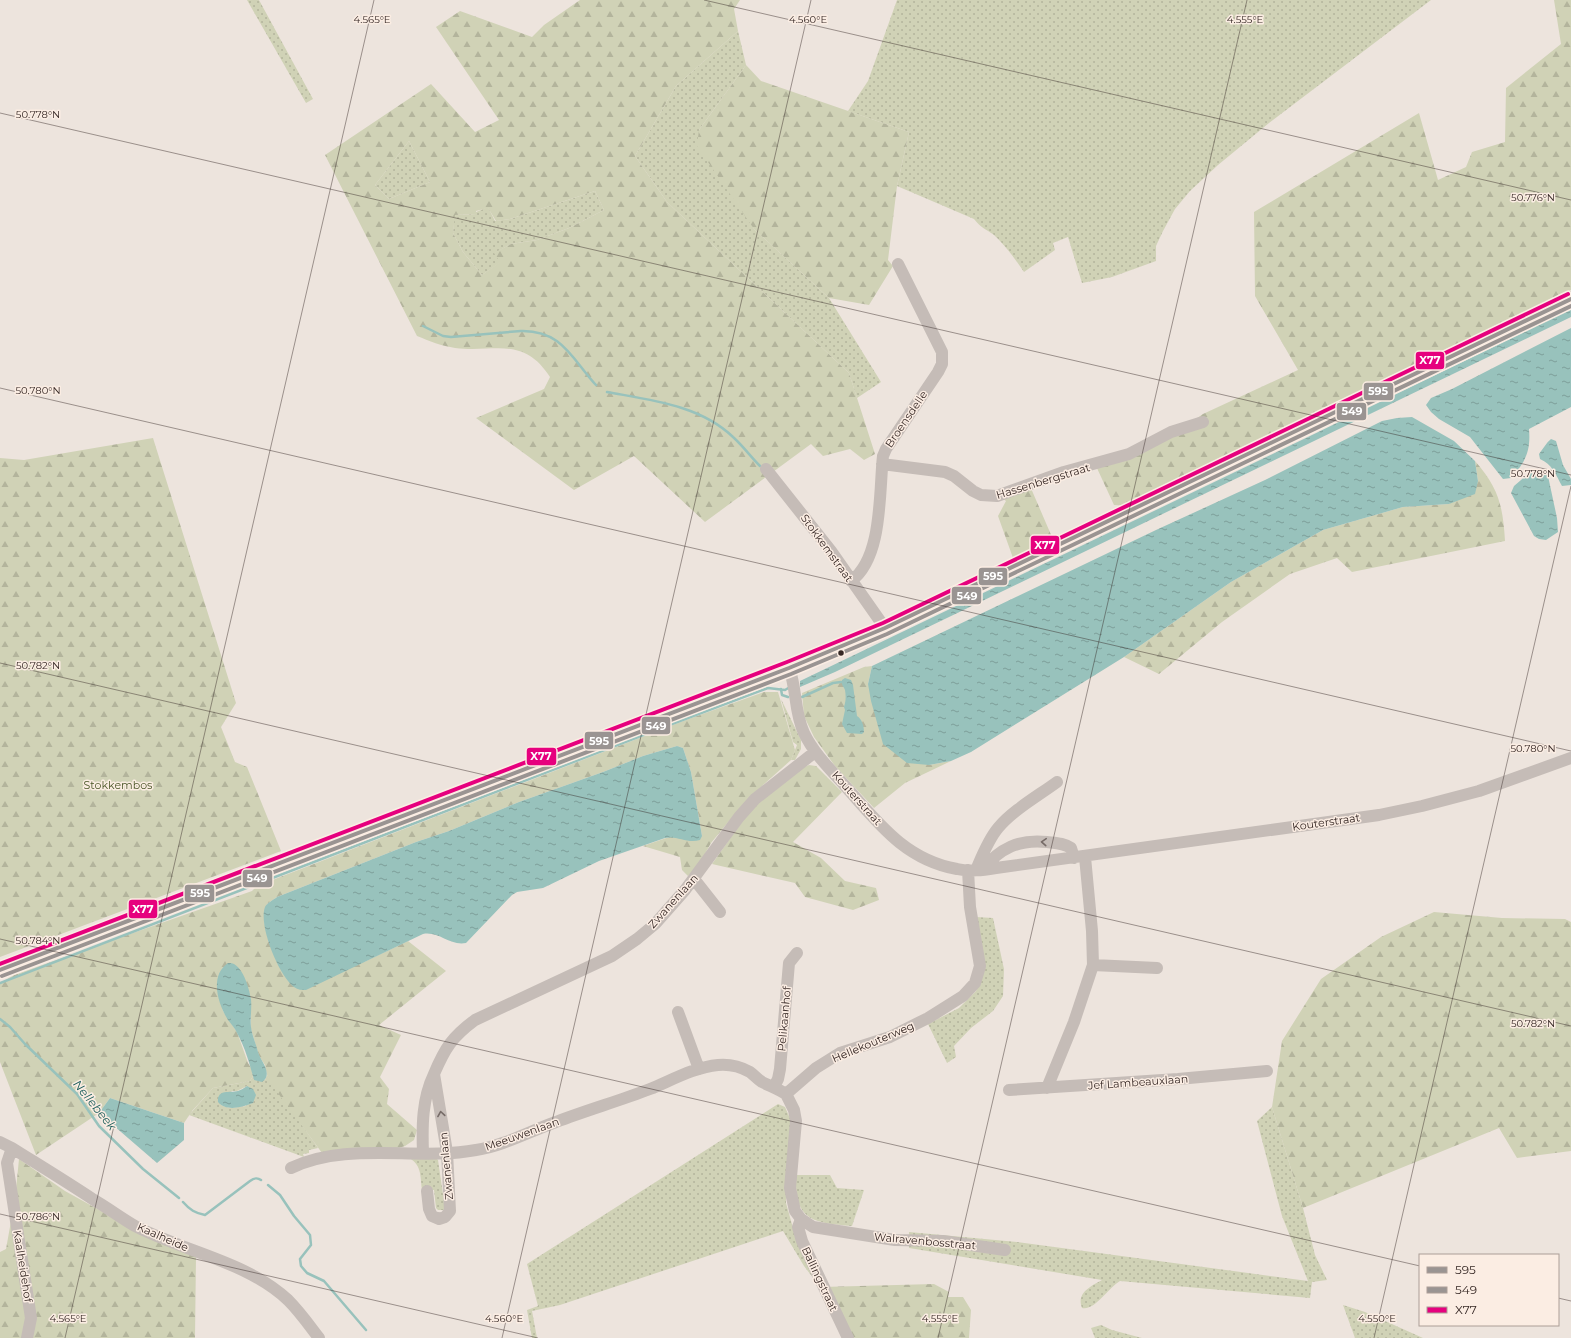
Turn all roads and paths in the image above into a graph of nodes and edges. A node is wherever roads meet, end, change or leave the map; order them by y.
1 (898, 264) dead end
2 (1571, 299) edge
3 (1203, 422) dead end
4 (882, 464) junction
5 (766, 468) dead end
6 (851, 581) junction
7 (885, 628) junction
8 (789, 668) junction
9 (815, 752) junction
10 (1571, 758) edge
11 (1057, 782) dead end
12 (1079, 857) junction
13 (976, 870) junction
14 (694, 879) junction
15 (720, 912) dead end
16 (797, 953) dead end
17 (1093, 965) junction
18 (1157, 968) dead end
19 (0, 970) edge
20 (678, 1012) dead end
21 (699, 1069) junction
22 (1267, 1071) dead end
23 (434, 1074) junction
24 (774, 1087) junction
25 (1047, 1088) junction
26 (1009, 1090) dead end
27 (786, 1094) junction
28 (0, 1142) edge
29 (12, 1148) junction
30 (447, 1152) junction
31 (423, 1153) junction
32 (291, 1168) dead end
33 (427, 1191) dead end
34 (801, 1219) junction
35 (1005, 1250) dead end
36 (26, 1338) edge
37 (319, 1338) edge
38 (848, 1338) edge

1 - 4 street, Broensdelle
2 - 7 main road
3 - 4 street, Hassenbergstraat
4 - 6 street, Broensdelle
5 - 6 street, Stokkemstraat
6 - 7 street, Stokkemstraat
7 - 8 main road
8 - 9 street, Kouterstraat
8 - 19 main road
9 - 13 street, Kouterstraat
9 - 14 street, Zwanenlaan
10 - 12 street, Kouterstraat
11 - 13 street
12 - 13 street, Kouterstraat
12 -> 13 street
12 - 17 street
13 - 27 street, Hellekouterweg
14 - 15 street
14 - 23 street, Zwanenlaan
16 - 24 street, Pelikaanhof
17 - 18 street
17 - 25 street
20 - 21 street
21 - 24 street, Meeuwenlaan
21 - 30 street, Meeuwenlaan
22 - 25 street, Jef Lambeauxlaan
30 -> 23 street, Zwanenlaan
23 - 31 street, Zwanenlaan
24 - 27 street, Meeuwenlaan
25 - 26 street, Jef Lambeauxlaan
27 - 34 street
28 - 29 street, Kaalheide
29 - 36 street, Kaalheidehof
29 - 37 street, Kaalheide
30 - 31 street, Meeuwenlaan
30 - 33 street, Zwanenlaan
31 - 32 street, Meeuwenlaan
34 - 35 street, Walravenbosstraat
34 - 38 street, Ballingstraat

